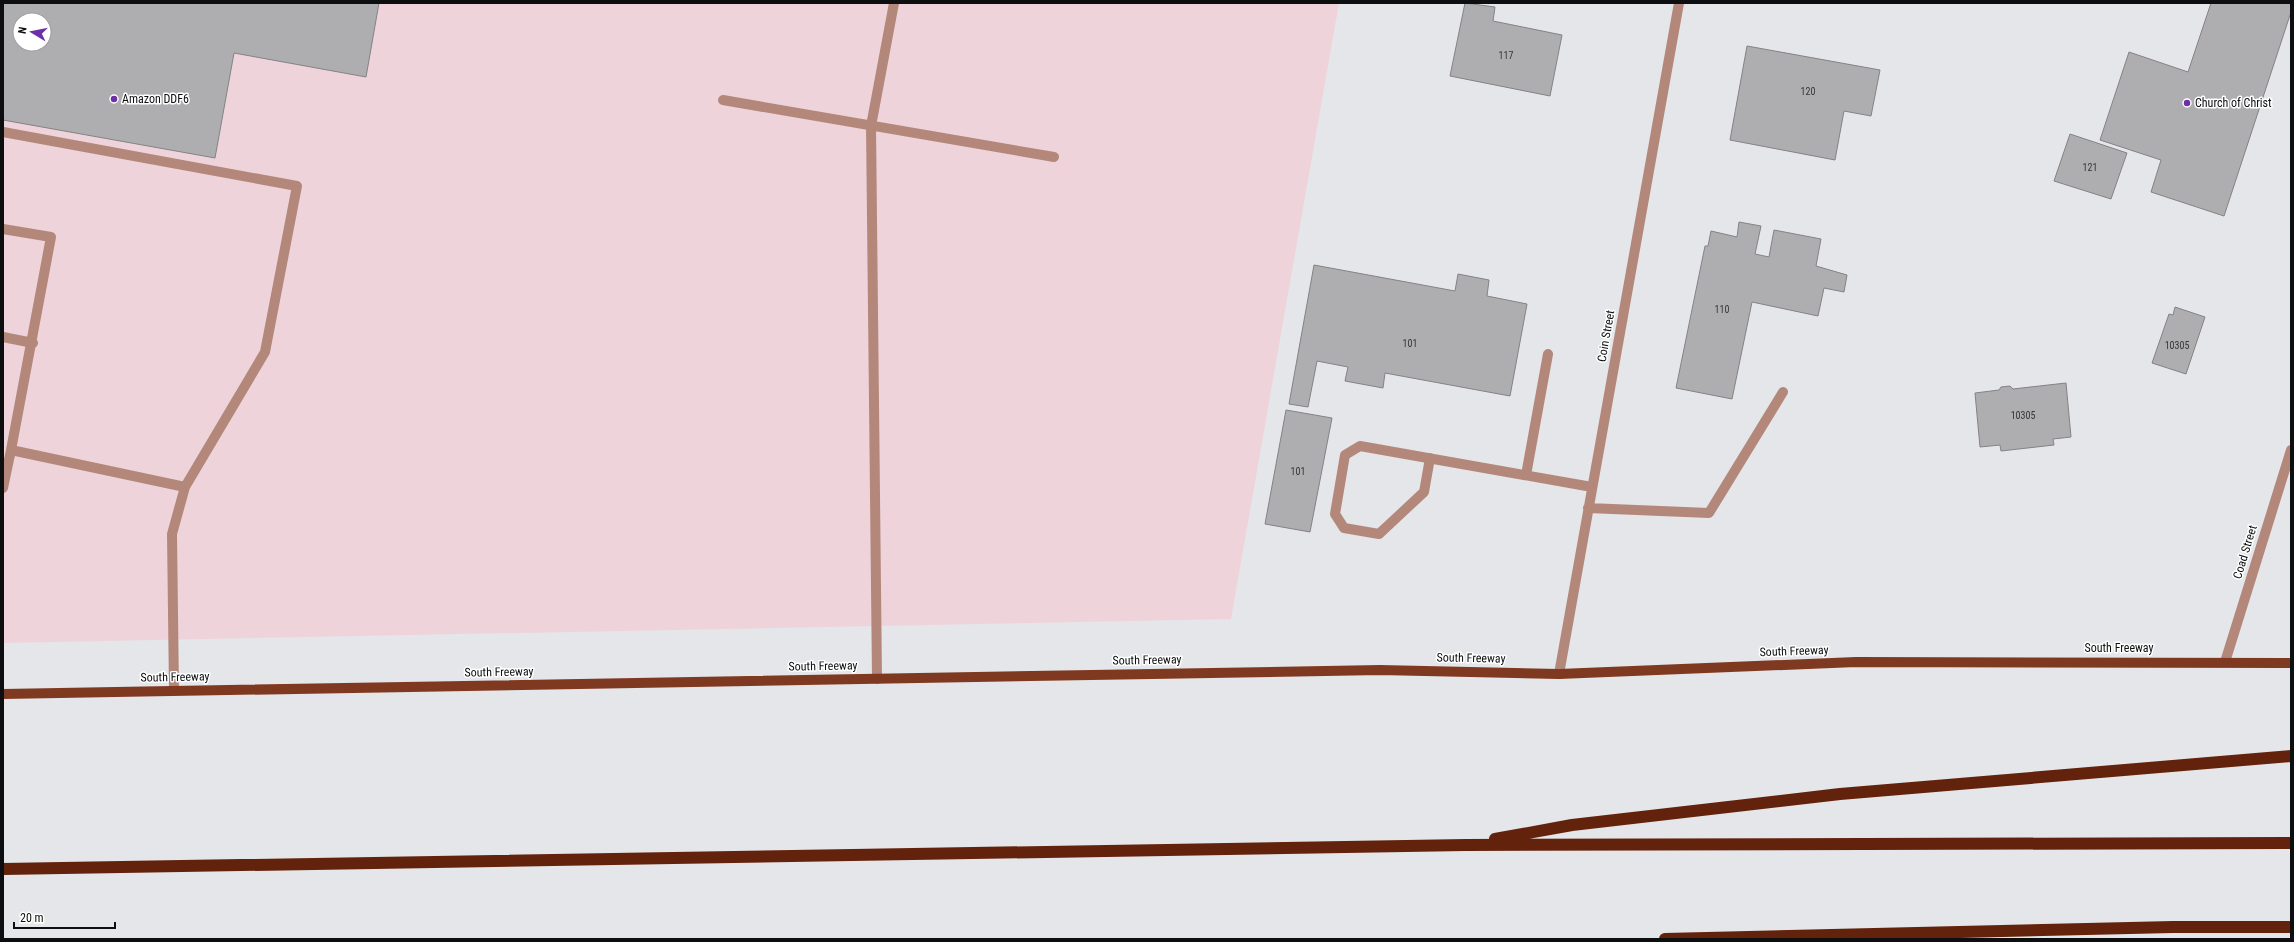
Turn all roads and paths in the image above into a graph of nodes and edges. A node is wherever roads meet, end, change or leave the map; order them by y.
1 (894, 3) edge
2 (1678, 3) edge
3 (723, 100) dead end
4 (871, 126) junction
5 (3, 132) edge
6 (1054, 157) dead end
7 (3, 229) edge
8 (3, 337) edge
9 (33, 343) junction
10 (1548, 354) dead end
11 (1783, 392) dead end
12 (11, 450) junction
13 (2291, 450) edge
14 (1430, 458) junction
15 (1526, 475) junction
16 (1592, 486) junction
17 (185, 487) junction
18 (3, 488) edge
19 (1588, 508) junction
20 (2225, 662) junction
21 (2291, 663) edge
22 (1559, 674) junction
23 (877, 679) junction
24 (174, 691) junction
25 (3, 694) edge
26 (2291, 756) edge
27 (2291, 843) edge
28 (1466, 845) junction
29 (3, 869) edge
30 (2291, 927) edge
31 (1665, 939) edge

1 - 4 street
2 - 16 street, Coin Street
3 - 4 street
4 - 6 street
4 - 23 street
5 - 17 street
7 - 9 street
8 - 9 street
9 - 12 street
10 - 15 street
11 - 19 street
12 - 17 street
12 - 18 street
13 - 20 street, Coad Street
14 - 14 street
14 - 15 street
15 - 16 street
16 - 19 street, Coin Street
17 - 24 street
19 - 22 street, Coin Street
20 - 21 main road, South Freeway
20 - 22 main road, South Freeway
22 - 23 main road, South Freeway
23 - 24 main road, South Freeway
24 - 25 main road, South Freeway
26 - 28 highway
27 - 28 highway
28 - 29 highway
30 - 31 highway

